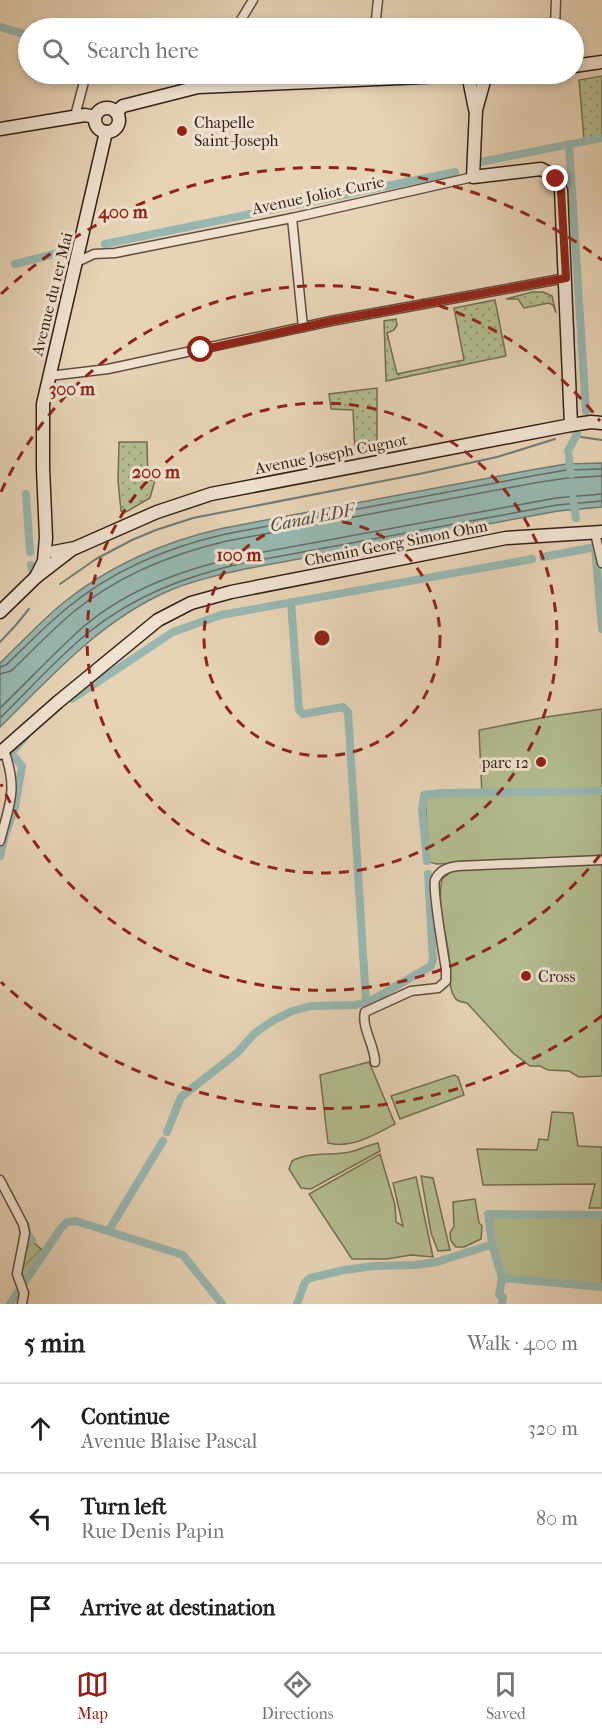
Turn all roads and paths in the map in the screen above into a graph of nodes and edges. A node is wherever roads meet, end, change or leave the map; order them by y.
1 (253, 0) edge
2 (378, 0) edge
3 (556, 0) edge
4 (242, 18) edge
5 (376, 18) edge
6 (555, 18) edge
7 (602, 62) edge
8 (584, 64) edge
9 (83, 84) edge
10 (241, 84) edge
11 (470, 84) edge
12 (485, 84) edge
13 (208, 86) joint
14 (476, 110) junction
15 (116, 112) junction
16 (75, 116) junction
17 (95, 117) junction
18 (0, 129) edge
19 (106, 132) junction
20 (473, 177) junction
21 (292, 218) junction
22 (82, 241) junction
23 (94, 254) junction
24 (77, 262) junction
25 (566, 278) junction
26 (303, 327) junction
27 (49, 376) junction
28 (602, 423) edge
29 (571, 426) junction
30 (598, 532) edge
31 (602, 556) edge
32 (50, 557) junction
33 (0, 612) edge
34 (2, 752) edge
35 (0, 841) edge
36 (602, 860) edge
37 (375, 1062) dead end
38 (0, 1180) edge
39 (22, 1304) edge

1 - 4 street
2 - 5 street
3 - 6 street
7 - 8 street
9 - 16 street
10 - 13 street
11 - 14 street
12 - 14 street
13 - 15 street
14 - 20 street
15 - 17 street
15 - 19 street
16 - 17 street
16 - 18 street
17 - 19 street
19 - 22 street, Avenue du 1er Mai
20 - 21 street, Avenue Joliot-Curie
20 - 25 street, Avenue Joliot-Curie
21 - 23 street, Avenue Joliot-Curie
21 - 26 street
22 - 23 street
22 - 24 street, Avenue du 1er Mai
23 - 24 street, Avenue Joliot-Curie
24 - 27 street, Avenue du 1er Mai
25 - 26 street
25 - 29 street
26 - 27 street
27 - 32 street, Avenue du 1er Mai
28 - 29 street, Avenue Joseph Cugnot
29 - 32 street, Avenue Joseph Cugnot
30 - 31 street
30 - 34 street, Chemin Georg Simon Ohm
32 - 33 street, Avenue Joseph Cugnot
34 - 35 street
36 - 37 street
38 - 39 street

